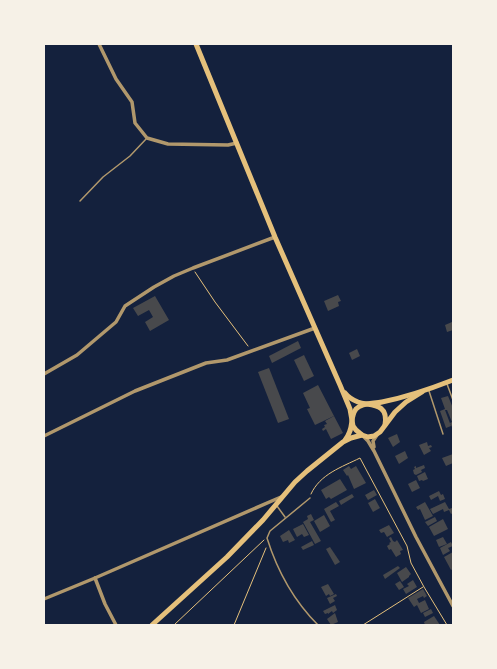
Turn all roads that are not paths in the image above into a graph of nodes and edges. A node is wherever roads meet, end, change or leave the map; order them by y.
1 (99, 44) edge
2 (196, 44) edge
3 (147, 138) junction
4 (237, 143) junction
5 (80, 201) dead end
6 (275, 237) junction
7 (315, 328) junction
8 (44, 374) edge
9 (453, 380) edge
10 (446, 382) junction
11 (340, 385) junction
12 (428, 390) junction
13 (422, 392) junction
14 (453, 400) edge
15 (370, 404) junction
16 (352, 419) junction
17 (384, 427) junction
18 (377, 434) junction
19 (443, 434) dead end
20 (362, 435) junction
21 (44, 436) edge
22 (343, 442) junction
23 (374, 450) junction
24 (282, 496) junction
25 (310, 498) road end
26 (276, 505) junction
27 (285, 517) junction
28 (95, 578) junction
29 (44, 599) edge
30 (453, 606) edge
31 (116, 625) edge
32 (152, 625) edge
33 (318, 625) edge

1 - 3 street
2 - 4 main road
3 - 4 street
3 - 5 lane
4 - 6 main road
6 - 7 main road
6 - 8 street
7 - 11 main road
7 - 21 street
9 - 10 main road
10 - 12 main road
10 - 14 lane
11 - 15 main road
11 - 16 main road
12 - 13 main road
12 - 19 lane
13 - 15 main road
13 - 17 main road
15 - 16 main road
15 - 17 main road
16 - 20 main road
16 - 22 main road
17 - 18 main road
18 - 20 main road
18 - 23 street
20 - 22 main road
20 - 23 street
22 - 24 main road
23 - 30 street
24 - 26 main road
24 - 28 street
25 - 27 lane
26 - 27 lane
26 - 32 main road
27 - 33 lane
28 - 29 street
28 - 31 street

